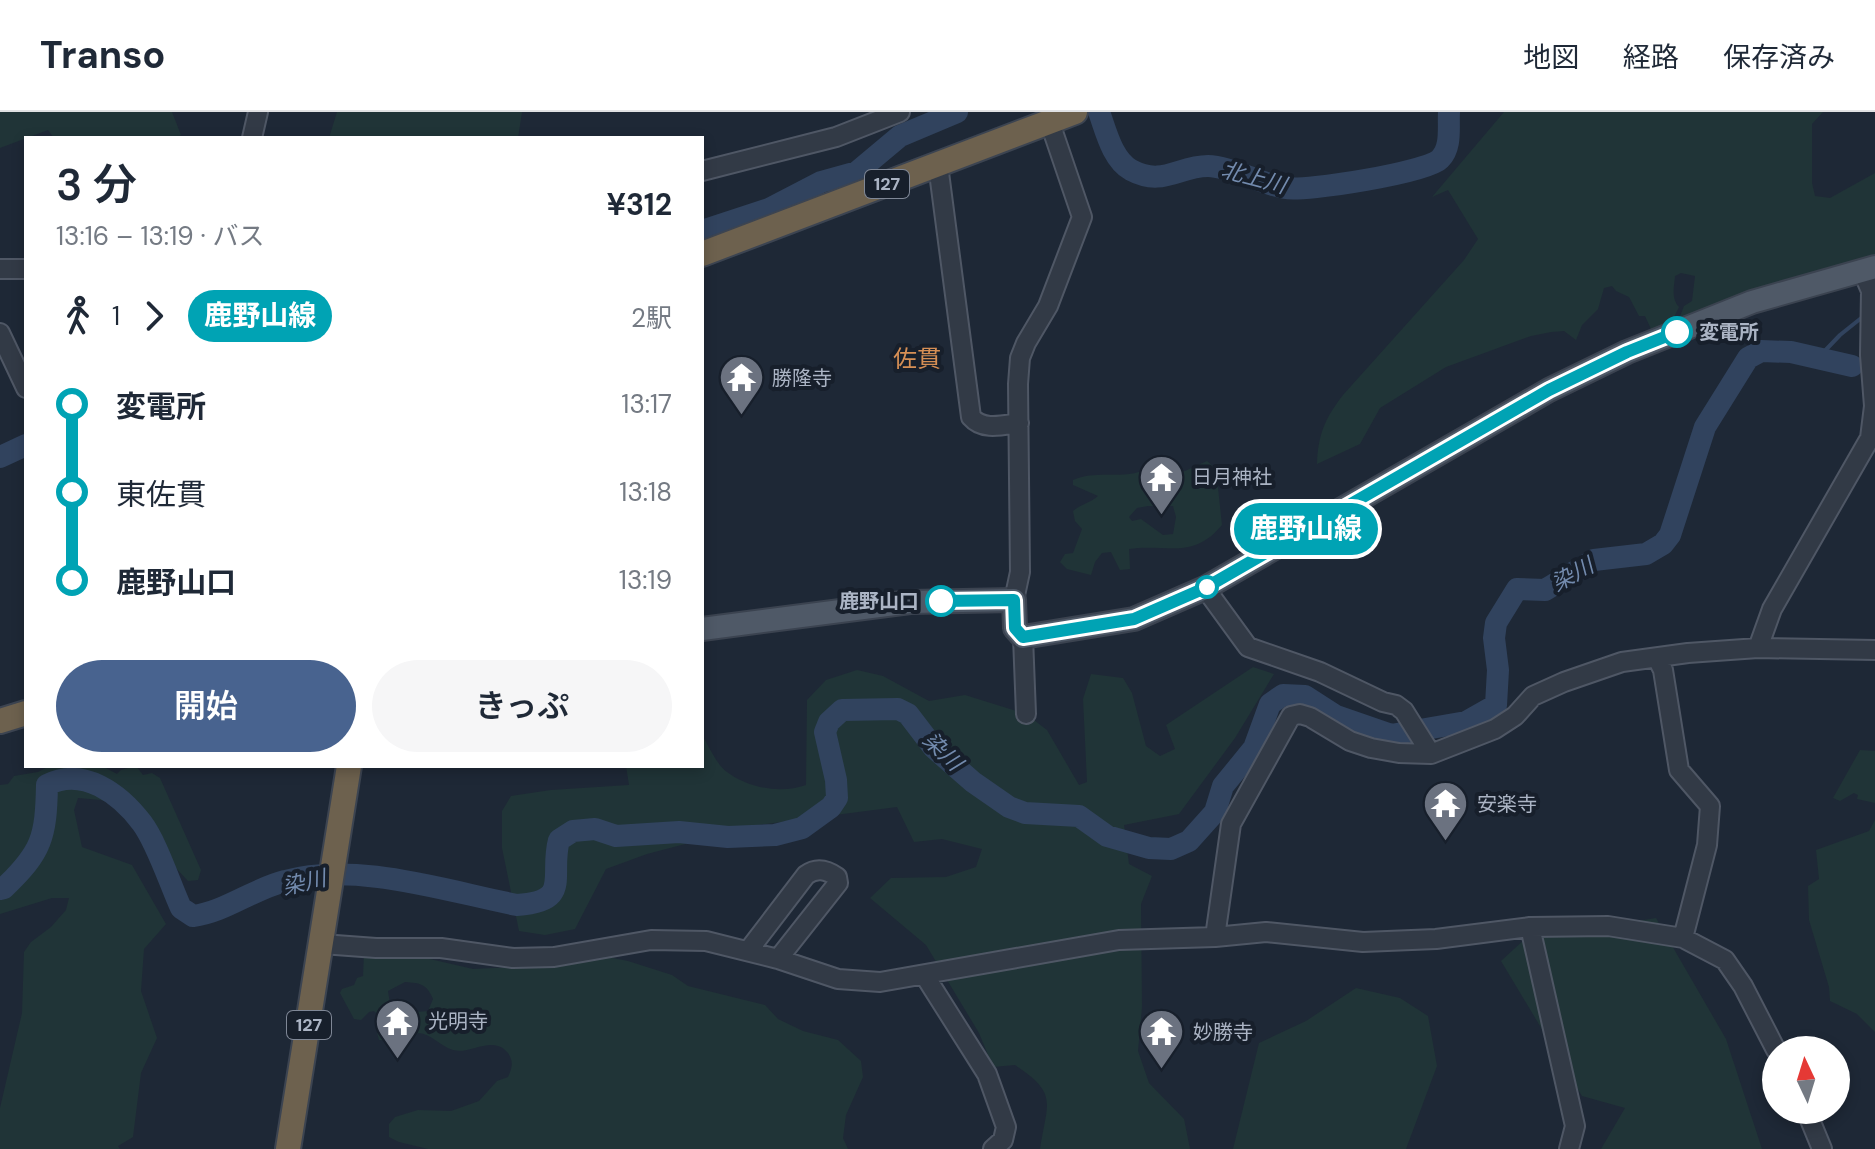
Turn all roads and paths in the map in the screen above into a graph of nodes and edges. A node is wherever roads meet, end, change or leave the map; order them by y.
1 (258, 112) edge
2 (900, 112) edge
3 (1065, 116) edge
4 (252, 136) edge
5 (938, 165) junction
6 (704, 170) edge
7 (704, 253) edge
8 (0, 269) edge
9 (24, 269) edge
10 (1868, 269) edge
11 (0, 333) edge
12 (24, 384) edge
13 (1019, 423) junction
14 (1205, 588) junction
15 (1014, 600) junction
16 (704, 629) edge
17 (1023, 637) junction
18 (1758, 648) junction
19 (1875, 650) edge
20 (1657, 658) junction
21 (24, 714) edge
22 (1026, 714) dead end
23 (0, 721) edge
24 (1428, 751) junction
25 (349, 768) edge
26 (1530, 927) junction
27 (1215, 937) junction
28 (1683, 938) junction
29 (322, 944) junction
30 (748, 951) junction
31 (778, 959) junction
32 (925, 976) junction
33 (1769, 1036) edge
34 (1812, 1124) edge
35 (288, 1149) edge
36 (993, 1149) edge
37 (1569, 1149) edge
38 (1822, 1149) edge

1 - 4 street
2 - 6 street
3 - 5 highway, 127
3 - 13 street
5 - 7 highway, 127
5 - 13 street
8 - 9 street
10 - 14 main road
10 - 18 street
11 - 12 street
13 - 15 street
14 - 17 main road
14 - 24 street
15 - 16 main road
15 - 17 main road
17 - 22 street
18 - 19 street
18 - 20 street
20 - 24 street
20 - 28 street
21 - 23 highway
24 - 27 street
25 - 29 highway, 127
26 - 27 street
26 - 28 street
26 - 37 street
27 - 32 street
28 - 33 street
29 - 30 street
29 - 35 highway, 127
30 - 31 street
30 - 31 street
31 - 32 street
32 - 36 street
34 - 38 street

